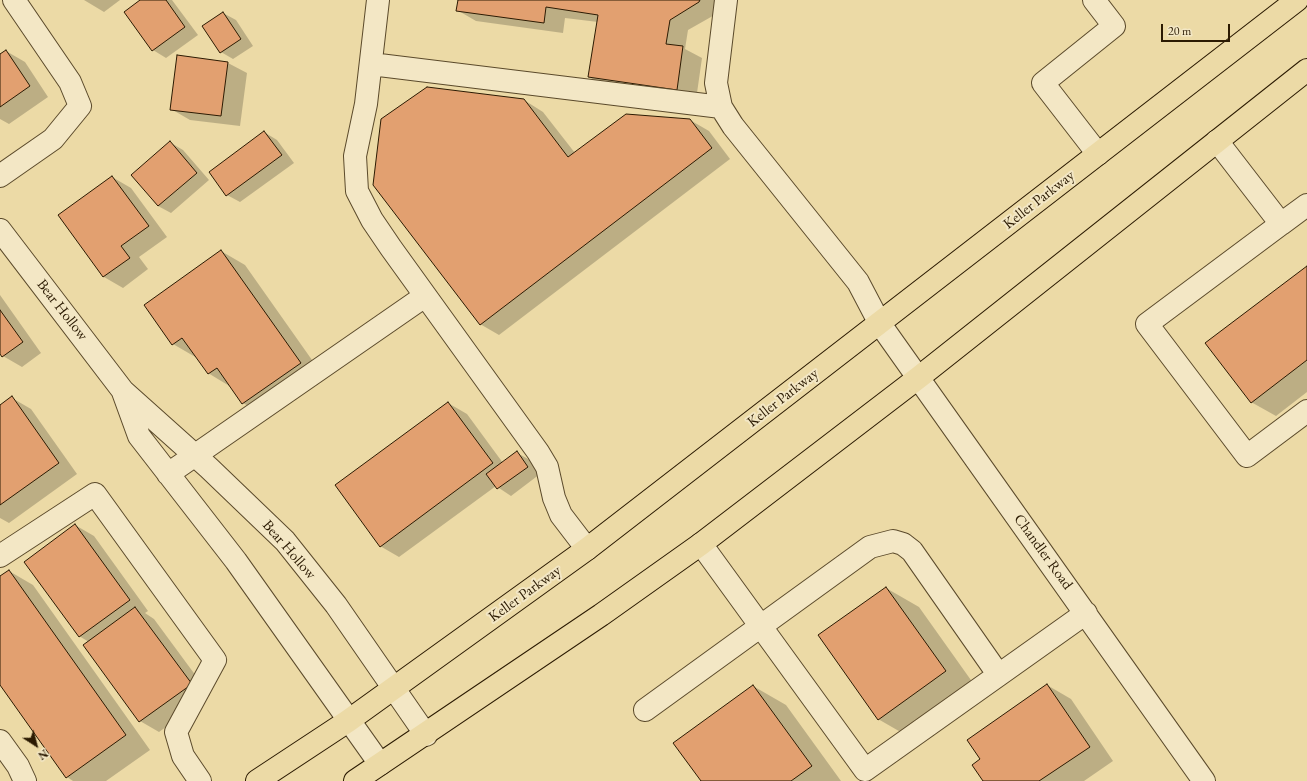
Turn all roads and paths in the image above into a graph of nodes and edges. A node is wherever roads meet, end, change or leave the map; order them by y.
1 (14, 0) edge
2 (378, 0) edge
3 (726, 0) edge
4 (1094, 0) edge
5 (1297, 0) edge
6 (370, 64) junction
7 (1307, 70) edge
8 (721, 107) junction
9 (1217, 141) junction
10 (1098, 154) junction
11 (0, 176) edge
12 (1307, 205) edge
13 (1281, 224) junction
14 (0, 230) edge
15 (425, 296) junction
16 (880, 324) junction
17 (918, 378) junction
18 (123, 391) junction
19 (1307, 411) edge
20 (196, 456) junction
21 (168, 474) junction
22 (701, 544) junction
23 (586, 549) junction
24 (0, 556) edge
25 (1086, 612) junction
26 (761, 626) junction
27 (998, 674) junction
28 (394, 689) junction
29 (645, 710) dead end
30 (348, 721) junction
31 (426, 735) junction
32 (0, 741) edge
33 (380, 764) junction
34 (857, 776) edge
35 (25, 781) edge
36 (200, 781) edge
37 (257, 781) edge
38 (355, 781) edge
39 (1204, 781) edge

1 - 11 street
2 - 6 street
3 - 8 street
4 - 10 street
5 - 10 main road, Keller Parkway
6 - 8 street
6 - 15 street
7 - 9 main road
8 - 16 street, Chandler Road
9 - 13 street
9 - 17 main road
10 - 16 main road, Keller Parkway
12 - 13 street
13 - 19 street
14 - 18 street, Bear Hollow
15 - 20 street
15 - 23 street
16 - 17 street, Chandler Road
16 - 23 main road, Keller Parkway
17 - 22 main road
17 - 25 street, Chandler Road
18 - 20 street, Bear Hollow
18 - 21 street, Bear Hollow
20 - 21 street
20 - 28 street, Bear Hollow
21 - 30 street, Bear Hollow
22 - 26 street
22 - 31 main road
23 - 28 main road, Keller Parkway
24 - 36 street
25 - 27 street
25 - 39 street, Chandler Road
26 - 27 street
26 - 29 street
26 - 34 street
27 - 34 street
28 - 30 main road, Keller Parkway
28 - 31 street, Bear Hollow
30 - 33 street, Bear Hollow
30 - 37 main road, Keller Parkway
31 - 33 main road
32 - 35 street
33 - 38 main road

